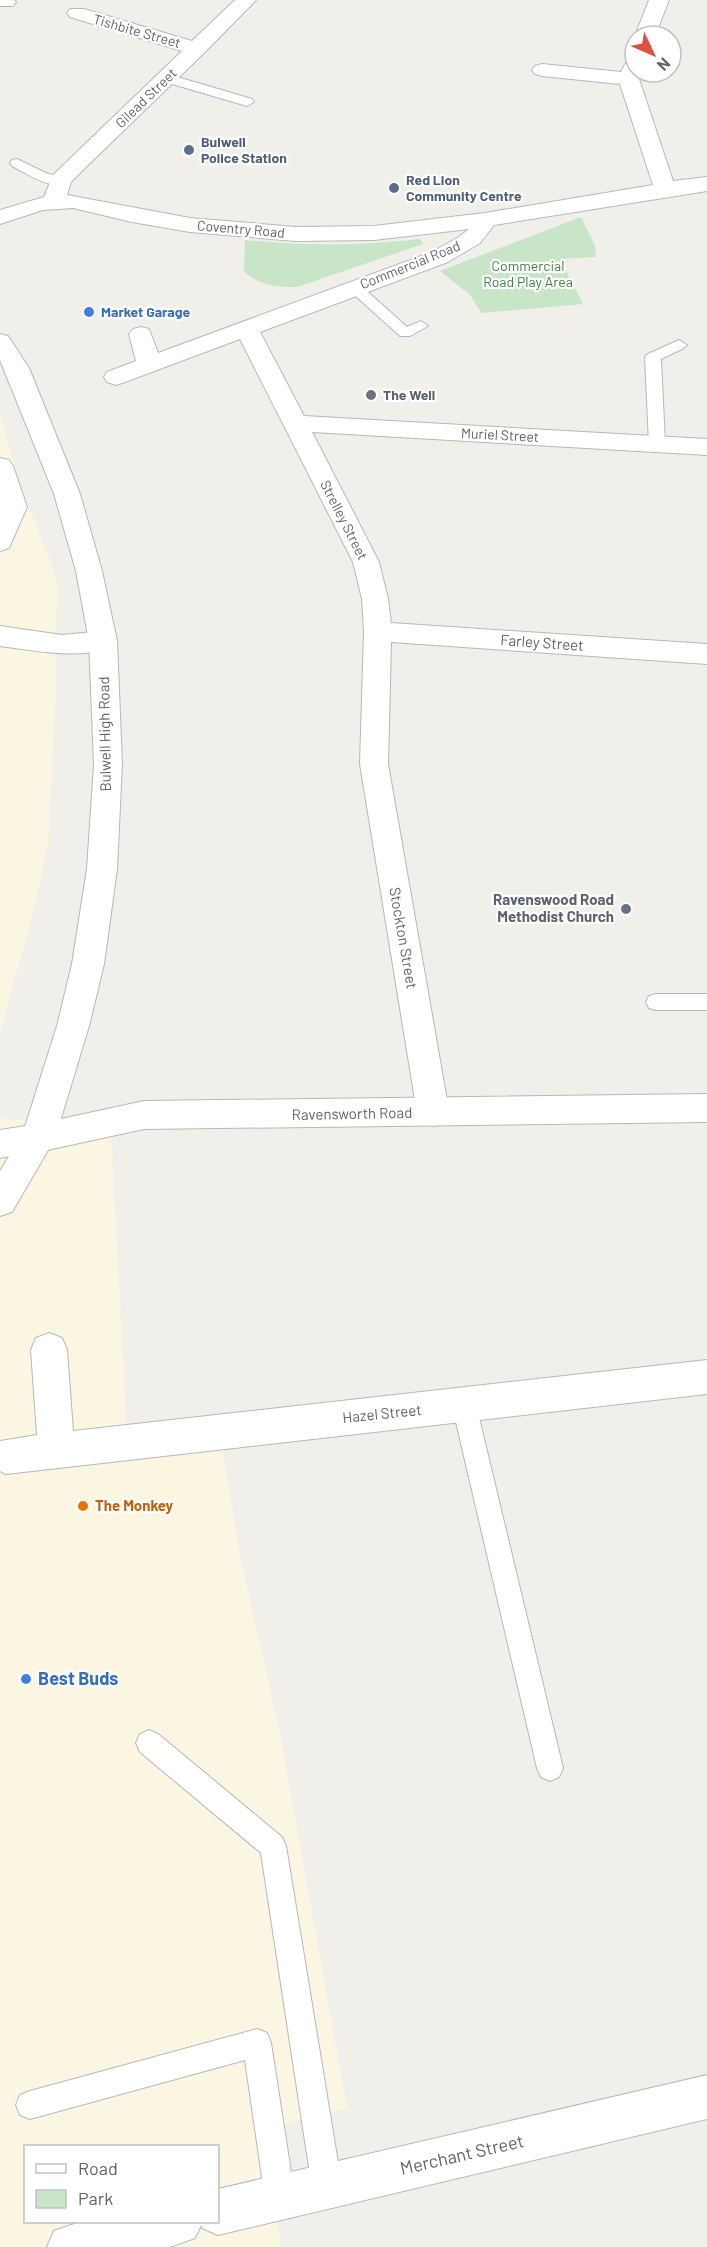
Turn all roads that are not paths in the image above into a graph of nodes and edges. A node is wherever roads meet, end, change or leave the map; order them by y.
1 (246, 0) edge
2 (659, 0) edge
3 (78, 13) dead end
4 (650, 24) edge
5 (197, 48) junction
6 (542, 70) dead end
7 (623, 71) edge
8 (167, 78) junction
9 (636, 84) edge
10 (247, 102) dead end
11 (17, 163) dead end
12 (707, 184) edge
13 (665, 189) junction
14 (57, 191) junction
15 (0, 217) edge
16 (485, 220) junction
17 (355, 288) junction
18 (421, 326) dead end
19 (247, 329) junction
20 (141, 334) dead end
21 (0, 341) edge
22 (680, 345) dead end
23 (149, 365) junction
24 (116, 377) dead end
25 (293, 423) junction
26 (657, 444) junction
27 (707, 447) edge
28 (1, 471) edge
29 (0, 542) edge
30 (378, 632) junction
31 (0, 636) edge
32 (104, 641) junction
33 (707, 654) edge
34 (374, 764) joint
35 (656, 1002) dead end
36 (707, 1002) edge
37 (707, 1108) edge
38 (433, 1112) junction
39 (38, 1138) junction
40 (0, 1144) edge
41 (0, 1201) edge
42 (49, 1350) dead end
43 (707, 1377) edge
44 (464, 1404) junction
45 (56, 1451) junction
46 (6, 1456) dead end
47 (148, 1743) dead end
48 (550, 1768) dead end
49 (707, 2097) edge
50 (30, 2105) dead end
51 (327, 2187) junction
52 (280, 2198) junction
53 (219, 2212) edge
54 (175, 2223) edge
55 (70, 2247) edge

1 - 5 street, Gilead Street
2 - 4 street
3 - 5 street, Tishbite Street
5 - 8 street, Gilead Street
6 - 7 street
8 - 10 lane
8 - 14 street, Gilead Street
9 - 13 street
11 - 14 lane
12 - 13 street
13 - 16 street
14 - 15 street, Coventry Road
14 - 16 street, Coventry Road
16 - 17 street, Commercial Road
17 - 18 lane
17 - 19 street, Commercial Road
19 - 23 street, Commercial Road
19 - 25 street, Strelley Street
20 - 23 street
21 - 32 street, Bulwell High Road
22 - 26 lane
23 - 24 street, Commercial Road
25 - 26 street, Muriel Street
25 - 30 street, Strelley Street
26 - 27 street, Muriel Street
28 - 29 street
30 - 33 street, Farley Street
30 - 34 street, Strelley Street
31 - 32 street
32 - 39 street, Bulwell High Road
34 - 38 street, Stockton Street
35 - 36 lane
37 - 38 street, Ravensworth Road
38 - 39 street, Ravensworth Road
39 - 40 street, Ravensworth Road
39 - 41 street, Bulwell High Road
42 - 45 street
43 - 44 street, Hazel Street
44 - 45 street, Hazel Street
44 - 48 lane
45 - 46 street, Hazel Street
47 - 51 lane
49 - 51 street, Merchant Street
50 - 52 lane
51 - 52 street, Merchant Street
52 - 53 street, Merchant Street
54 - 55 street

